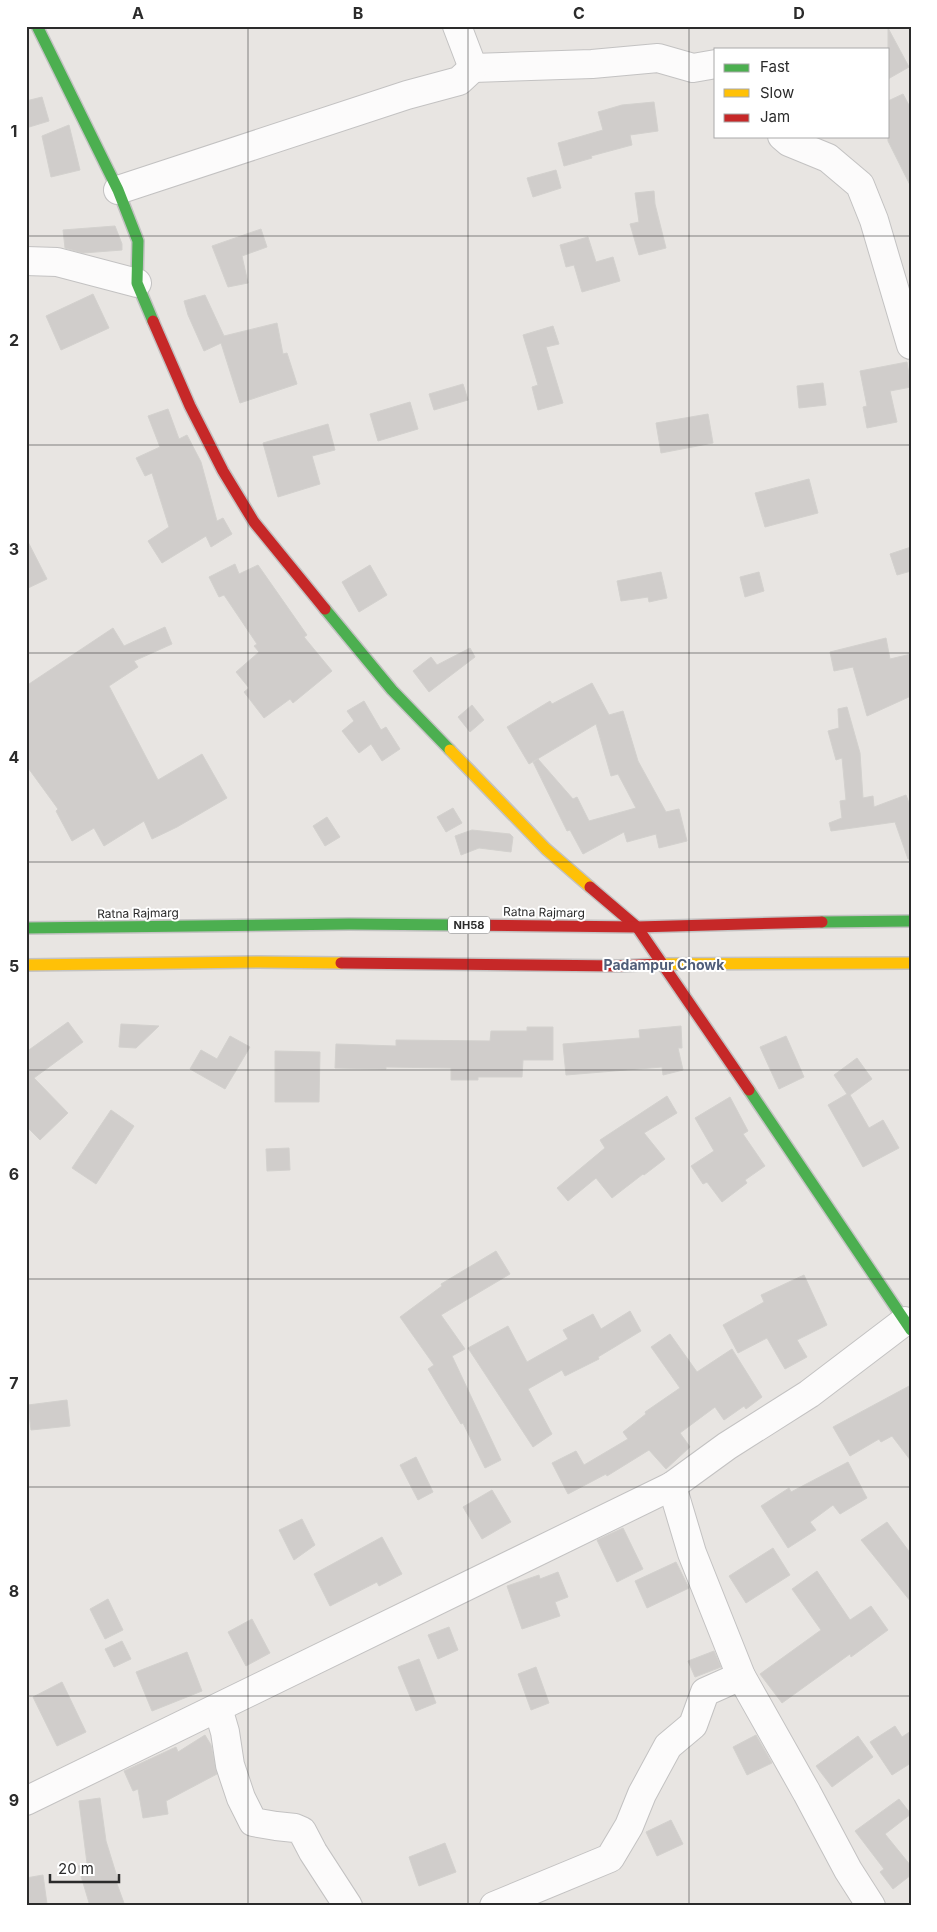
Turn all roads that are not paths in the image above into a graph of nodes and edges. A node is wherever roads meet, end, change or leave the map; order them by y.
1 (37, 26) edge
2 (457, 26) edge
3 (714, 64) edge
4 (473, 68) junction
5 (784, 138) edge
6 (118, 190) junction
7 (26, 261) edge
8 (137, 284) junction
9 (911, 345) edge
10 (911, 921) edge
11 (637, 927) junction
12 (26, 928) edge
13 (911, 963) edge
14 (664, 964) junction
15 (26, 965) edge
16 (908, 1326) edge
17 (672, 1486) junction
18 (741, 1676) junction
19 (218, 1708) junction
20 (26, 1801) edge
21 (348, 1906) edge
22 (494, 1906) edge
23 (871, 1906) edge

1 - 6 main road
2 - 4 street
3 - 4 street
4 - 6 street
5 - 9 street
6 - 8 main road
7 - 8 street
8 - 11 main road
10 - 11 main road, Ratna Rajmarg / NH58
11 - 12 main road, Ratna Rajmarg / NH58
11 - 14 main road
13 - 14 main road
14 - 15 main road
14 - 16 main road
16 - 17 street
17 - 18 street
17 - 19 street
18 - 22 street
18 - 23 street
19 - 20 street
19 - 21 street

